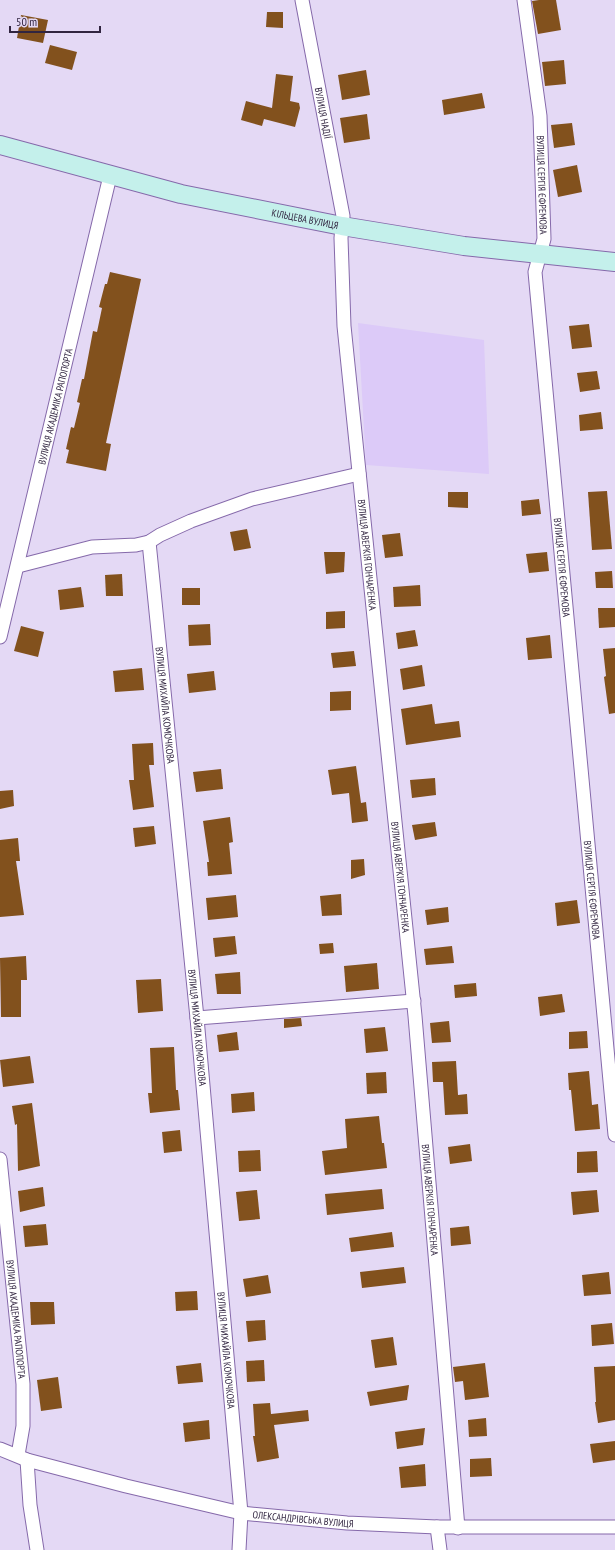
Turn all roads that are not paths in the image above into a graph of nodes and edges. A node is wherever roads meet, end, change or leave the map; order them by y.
1 (302, 0) edge
2 (524, 0) edge
3 (0, 145) edge
4 (110, 176) junction
5 (342, 226) junction
6 (541, 254) junction
7 (615, 262) edge
8 (359, 474) junction
9 (149, 542) junction
10 (18, 566) junction
11 (6, 594) edge
12 (0, 637) edge
13 (414, 1001) junction
14 (197, 1018) junction
15 (615, 1135) edge
16 (0, 1159) edge
17 (0, 1449) edge
18 (22, 1457) junction
19 (241, 1513) junction
20 (437, 1527) junction
21 (615, 1527) edge
22 (458, 1528) junction
23 (37, 1550) edge
24 (239, 1550) edge
25 (440, 1550) edge

1 - 5 street, ВУЛИЦЯ НАДІЇ
2 - 6 street, ВУЛИЦЯ СЕРГІЯ ЄФРЕМОВА
3 - 4 main road, КІЛЬЦЕВА ВУЛИЦЯ
4 - 5 main road, КІЛЬЦЕВА ВУЛИЦЯ
4 - 10 street, ВУЛИЦЯ АКАДЕМІКА РАПОПОРТА
5 - 6 main road, КІЛЬЦЕВА ВУЛИЦЯ
5 - 8 street, ВУЛИЦЯ АВЕРКІЯ ГОНЧАРЕНКА
6 - 7 main road, КІЛЬЦЕВА ВУЛИЦЯ
6 - 15 street, ВУЛИЦЯ СЕРГІЯ ЄФРЕМОВА
8 - 9 street
8 - 13 street, ВУЛИЦЯ АВЕРКІЯ ГОНЧАРЕНКА
9 - 10 street
9 - 14 street, ВУЛИЦЯ МИХАЙЛА КОМОЧКОВА
10 - 11 street, ВУЛИЦЯ АКАДЕМІКА РАПОПОРТА
11 - 12 street, ВУЛИЦЯ АКАДЕМІКА РАПОПОРТА
13 - 14 street
13 - 22 street, ВУЛИЦЯ АВЕРКІЯ ГОНЧАРЕНКА
14 - 19 street, ВУЛИЦЯ МИХАЙЛА КОМОЧКОВА
16 - 18 street, ВУЛИЦЯ АКАДЕМІКА РАПОПОРТА
17 - 18 street, ОЛЕКСАНДРІВСЬКА ВУЛИЦЯ
18 - 19 street, ОЛЕКСАНДРІВСЬКА ВУЛИЦЯ
18 - 23 street, ВУЛИЦЯ АКАДЕМІКА РАПОПОРТА
19 - 20 street, ОЛЕКСАНДРІВСЬКА ВУЛИЦЯ
19 - 24 street, ВУЛИЦЯ МИХАЙЛА КОМОЧКОВА
20 - 22 street, ОЛЕКСАНДРІВСЬКА ВУЛИЦЯ
20 - 25 street
21 - 22 street, ОЛЕКСАНДРІВСЬКА ВУЛИЦЯ

